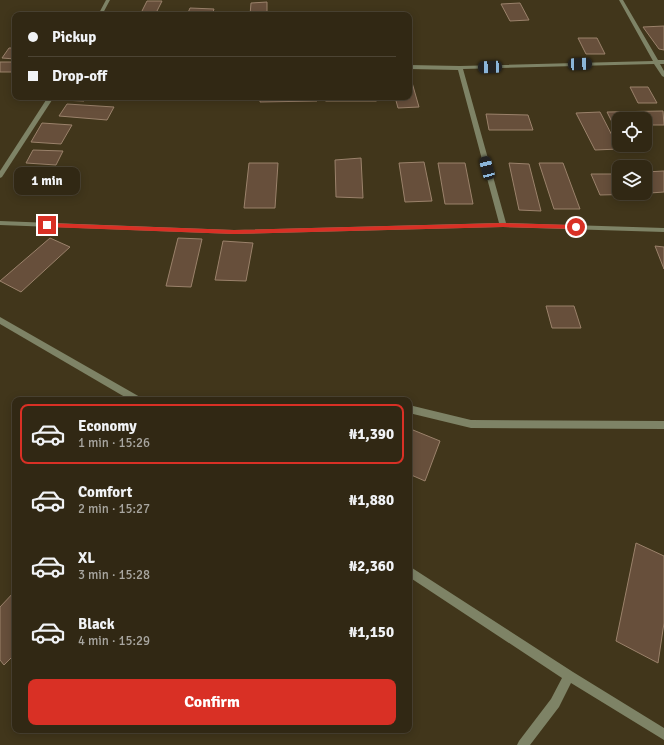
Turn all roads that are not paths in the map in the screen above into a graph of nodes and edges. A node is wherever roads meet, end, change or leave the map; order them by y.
1 (108, 0) edge
2 (621, 0) edge
3 (102, 12) edge
4 (656, 62) junction
5 (664, 62) edge
6 (412, 67) edge
7 (460, 68) junction
8 (664, 75) edge
9 (49, 100) edge
10 (0, 176) edge
11 (0, 223) edge
12 (503, 225) junction
13 (664, 230) edge
14 (0, 320) edge
15 (131, 397) edge
16 (412, 410) edge
17 (664, 425) edge
18 (412, 573) edge
19 (569, 676) junction
20 (664, 734) edge
21 (523, 745) edge

1 - 3 street
2 - 4 street
4 - 5 street
4 - 7 street
4 - 8 street
6 - 7 street
7 - 12 street
9 - 10 street
11 - 12 street
12 - 13 street
14 - 15 street
16 - 17 street
18 - 19 street
19 - 20 street
19 - 21 street

